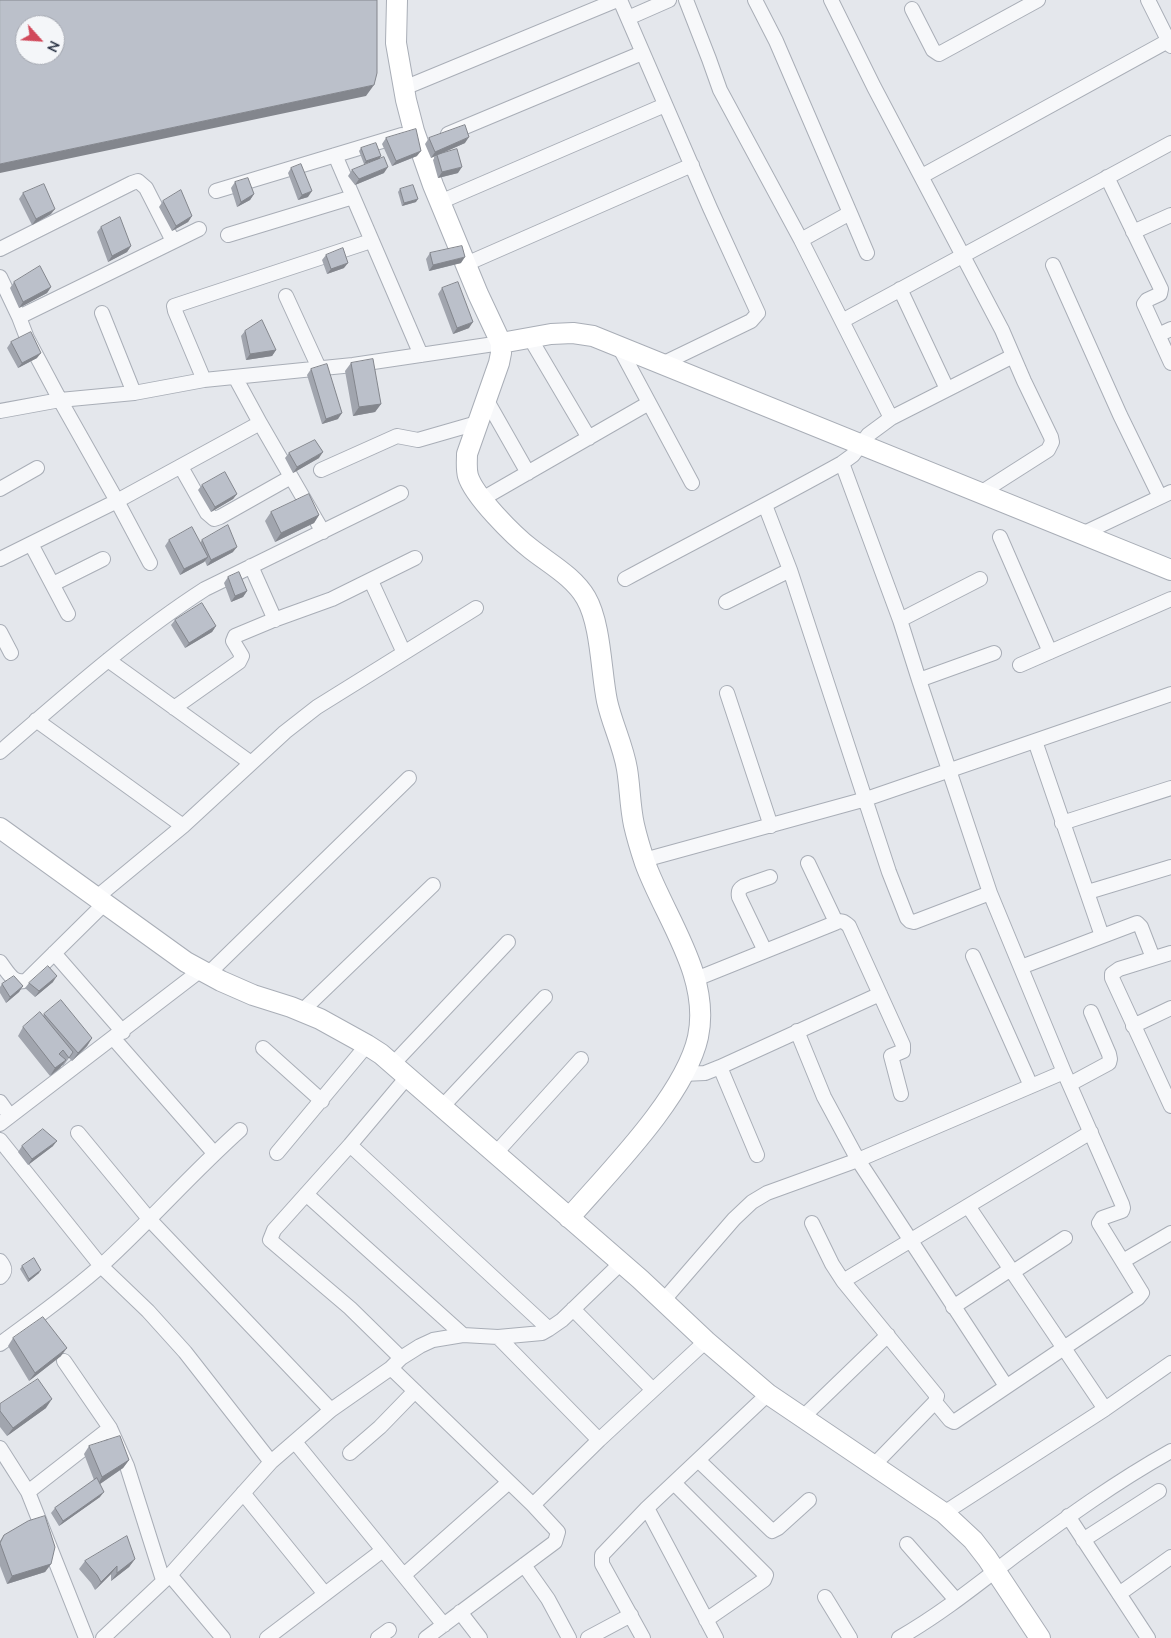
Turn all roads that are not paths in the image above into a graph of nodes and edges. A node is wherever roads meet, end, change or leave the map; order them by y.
1 (397, 0) edge
2 (619, 0) edge
3 (669, 0) edge
4 (686, 0) edge
5 (755, 0) edge
6 (832, 0) edge
7 (1038, 0) edge
8 (1148, 0) edge
9 (912, 8) dead end
10 (628, 18) junction
11 (1170, 43) edge
12 (642, 53) junction
13 (404, 88) junction
14 (665, 105) junction
15 (417, 139) junction
16 (1171, 144) edge
17 (334, 156) junction
18 (692, 165) junction
19 (922, 176) junction
20 (1106, 177) junction
21 (216, 191) dead end
22 (352, 197) junction
23 (440, 202) junction
24 (850, 213) junction
25 (1171, 215) edge
26 (199, 229) dead end
27 (1133, 232) junction
28 (228, 235) dead end
29 (801, 240) junction
30 (173, 241) junction
31 (371, 241) junction
32 (0, 249) edge
33 (867, 253) dead end
34 (964, 255) junction
35 (466, 264) junction
36 (1054, 265) dead end
37 (0, 277) edge
38 (900, 289) junction
39 (286, 296) dead end
40 (102, 314) dead end
41 (19, 317) junction
42 (842, 321) junction
43 (1165, 332) edge
44 (530, 338) junction
45 (501, 343) junction
46 (618, 345) junction
47 (421, 355) junction
48 (1013, 356) junction
49 (1171, 363) edge
50 (662, 364) junction
51 (320, 368) junction
52 (235, 377) junction
53 (204, 380) junction
54 (947, 390) junction
55 (134, 393) junction
56 (486, 399) junction
57 (60, 400) junction
58 (649, 403) junction
59 (0, 411) edge
60 (891, 418) junction
61 (260, 423) junction
62 (477, 423) junction
63 (589, 438) junction
64 (860, 445) junction
65 (842, 463) junction
66 (181, 467) junction
67 (37, 468) dead end
68 (321, 470) dead end
69 (528, 473) junction
70 (291, 477) junction
71 (692, 482) dead end
72 (0, 489) edge
73 (401, 493) dead end
74 (979, 494) junction
75 (1166, 495) edge
76 (482, 499) junction
77 (118, 501) junction
78 (765, 505) junction
79 (323, 532) junction
80 (1082, 534) junction
81 (1000, 537) dead end
82 (31, 544) junction
83 (415, 558) dead end
84 (0, 559) edge
85 (103, 559) dead end
86 (150, 563) dead end
87 (251, 566) junction
88 (790, 570) junction
89 (1171, 570) edge
90 (625, 579) dead end
91 (980, 579) dead end
92 (370, 581) junction
93 (52, 584) junction
94 (1171, 599) edge
95 (726, 602) dead end
96 (476, 608) dead end
97 (68, 614) dead end
98 (275, 620) junction
99 (900, 620) junction
100 (0, 632) edge
101 (1050, 652) junction
102 (11, 653) dead end
103 (404, 653) junction
104 (994, 653) dead end
105 (108, 660) junction
106 (1020, 665) dead end
107 (918, 680) junction
108 (727, 693) dead end
109 (1171, 694) edge
110 (174, 708) junction
111 (36, 720) junction
112 (1035, 742) junction
113 (0, 752) edge
114 (251, 764) junction
115 (949, 770) junction
116 (410, 778) dead end
117 (1171, 788) edge
118 (866, 799) junction
119 (1062, 823) junction
120 (183, 826) junction
121 (771, 826) junction
122 (0, 828) edge
123 (644, 860) junction
124 (808, 863) dead end
125 (1171, 867) edge
126 (770, 877) dead end
127 (433, 885) dead end
128 (1088, 892) junction
129 (990, 893) junction
130 (101, 900) junction
131 (836, 922) junction
132 (1102, 936) junction
133 (508, 942) dead end
134 (765, 951) junction
135 (54, 953) junction
136 (1171, 953) edge
137 (973, 956) dead end
138 (1153, 958) junction
139 (0, 962) edge
140 (1021, 967) junction
141 (204, 972) junction
142 (696, 980) junction
143 (880, 994) junction
144 (545, 997) dead end
145 (1171, 1008) edge
146 (302, 1012) junction
147 (1091, 1012) dead end
148 (1134, 1026) junction
149 (798, 1031) junction
150 (118, 1035) junction
151 (367, 1045) junction
152 (264, 1048) dead end
153 (581, 1059) dead end
154 (720, 1067) junction
155 (400, 1070) junction
156 (683, 1074) junction
157 (1067, 1078) junction
158 (1031, 1086) junction
159 (901, 1094) dead end
160 (322, 1101) junction
161 (0, 1102) edge
162 (1171, 1106) edge
163 (441, 1108) junction
164 (5, 1120) edge
165 (240, 1130) dead end
166 (1091, 1132) junction
167 (78, 1133) dead end
168 (0, 1140) edge
169 (350, 1145) junction
170 (214, 1153) junction
171 (277, 1154) dead end
172 (495, 1154) junction
173 (756, 1155) dead end
174 (858, 1160) junction
175 (306, 1194) junction
176 (968, 1206) junction
177 (569, 1218) junction
178 (150, 1220) junction
179 (812, 1223) dead end
180 (1171, 1233) edge
181 (1065, 1238) dead end
182 (910, 1240) junction
183 (0, 1261) edge
184 (1123, 1261) junction
185 (622, 1263) junction
186 (102, 1266) junction
187 (1012, 1270) junction
188 (0, 1277) edge
189 (843, 1281) junction
190 (664, 1301) junction
191 (954, 1307) junction
192 (573, 1309) junction
193 (549, 1329) junction
194 (463, 1335) junction
195 (888, 1336) junction
196 (498, 1337) junction
197 (706, 1341) junction
198 (0, 1344) edge
199 (1064, 1348) junction
200 (64, 1361) edge
201 (396, 1363) junction
202 (1171, 1363) edge
203 (1006, 1386) junction
204 (653, 1390) junction
205 (415, 1391) junction
206 (768, 1394) junction
207 (935, 1402) junction
208 (1105, 1409) junction
209 (331, 1410) junction
210 (803, 1417) junction
211 (110, 1428) junction
212 (599, 1440) junction
213 (295, 1442) junction
214 (0, 1448) edge
215 (1171, 1450) edge
216 (350, 1453) dead end
217 (698, 1460) junction
218 (271, 1462) junction
219 (873, 1466) junction
220 (509, 1482) junction
221 (674, 1483) junction
222 (1159, 1491) dead end
223 (28, 1492) junction
224 (243, 1493) junction
225 (809, 1500) dead end
226 (533, 1505) junction
227 (647, 1508) junction
228 (944, 1513) junction
229 (1068, 1516) junction
230 (1083, 1540) junction
231 (907, 1544) dead end
232 (383, 1550) junction
233 (1171, 1557) edge
234 (524, 1565) junction
235 (995, 1571) junction
236 (404, 1575) junction
237 (167, 1577) junction
238 (326, 1594) junction
239 (1119, 1594) junction
240 (825, 1597) dead end
241 (956, 1600) junction
242 (460, 1612) junction
243 (631, 1615) junction
244 (706, 1620) junction
245 (444, 1625) junction
246 (86, 1638) edge
247 (103, 1638) edge
248 (223, 1638) edge
249 (268, 1638) edge
250 (426, 1638) edge
251 (480, 1638) edge
252 (569, 1638) edge
253 (588, 1638) edge
254 (643, 1638) edge
255 (716, 1638) edge
256 (850, 1638) edge
257 (899, 1638) edge
258 (1040, 1638) edge
259 (1148, 1638) edge

1 - 13 street
2 - 10 street
2 - 13 street
3 - 10 street
4 - 29 street
5 - 24 street
6 - 19 street
7 - 9 street
8 - 11 street
10 - 12 street
11 - 19 street
12 - 14 street
12 - 15 street
13 - 15 street
14 - 18 street
14 - 23 street
15 - 17 street
15 - 23 street
16 - 20 street
17 - 21 street
17 - 22 street
18 - 35 street
18 - 50 street
19 - 34 street
20 - 27 street
20 - 34 street
22 - 28 street
22 - 31 street
23 - 35 street
24 - 29 street
24 - 33 street
25 - 27 street
26 - 30 street
27 - 43 street
29 - 42 street
30 - 32 street
30 - 41 street
31 - 47 street
31 - 53 street
34 - 38 street
34 - 48 street
35 - 45 street
36 - 75 street
37 - 41 street
38 - 42 street
38 - 54 street
39 - 51 street
40 - 55 street
41 - 57 street
42 - 60 street
43 - 49 street
44 - 45 street
44 - 46 street
44 - 63 street
45 - 47 street
45 - 56 street
46 - 50 street
46 - 58 street
47 - 51 street
48 - 54 street
48 - 74 street
50 - 64 street
51 - 52 street
52 - 53 street
52 - 61 street
53 - 55 street
54 - 60 street
55 - 57 street
56 - 62 street
56 - 69 street
57 - 59 street
57 - 77 street
58 - 63 street
58 - 71 street
60 - 64 street
61 - 66 street
61 - 70 street
62 - 68 street
62 - 76 street
63 - 69 street
64 - 65 street
64 - 74 street
65 - 78 street
65 - 99 street
66 - 70 street
66 - 77 street
67 - 72 street
69 - 76 street
70 - 79 street
73 - 79 street
74 - 80 street
75 - 80 street
76 - 123 street
77 - 82 street
77 - 86 street
78 - 88 street
78 - 90 street
79 - 87 street
80 - 89 street
81 - 101 street
82 - 84 street
82 - 93 street
83 - 92 street
85 - 93 street
87 - 98 street
87 - 105 street
88 - 95 street
88 - 118 street
91 - 99 street
92 - 98 street
92 - 103 street
93 - 97 street
94 - 101 street
96 - 103 street
98 - 110 street
99 - 107 street
100 - 102 street
101 - 106 street
103 - 114 street
104 - 107 street
105 - 110 street
105 - 111 street
107 - 115 street
108 - 121 street
109 - 112 street
110 - 114 street
111 - 113 street
111 - 120 street
112 - 115 street
112 - 119 street
114 - 120 street
115 - 118 street
115 - 129 street
116 - 141 street
117 - 119 street
118 - 121 street
118 - 129 street
119 - 128 street
120 - 130 street
121 - 123 street
122 - 130 street
123 - 142 street
124 - 131 street
125 - 128 street
126 - 134 street
127 - 146 street
128 - 132 street
129 - 140 street
130 - 135 street
130 - 141 street
131 - 134 street
131 - 143 street
132 - 138 street
132 - 140 street
133 - 155 street
134 - 142 street
135 - 139 street
135 - 150 street
136 - 138 street
137 - 158 street
138 - 148 street
140 - 157 street
141 - 146 street
141 - 150 street
142 - 156 street
143 - 149 street
143 - 159 street
144 - 163 street
145 - 148 street
146 - 151 street
147 - 157 street
148 - 162 street
149 - 154 street
149 - 174 street
150 - 164 street
150 - 170 street
151 - 155 street
151 - 160 street
152 - 160 street
153 - 172 street
154 - 156 street
154 - 173 street
155 - 163 street
155 - 169 street
156 - 177 street
157 - 158 street
157 - 166 street
158 - 174 street
160 - 171 street
161 - 164 street
163 - 172 street
165 - 170 street
166 - 176 street
166 - 184 street
167 - 178 street
168 - 186 street
169 - 175 street
169 - 193 street
170 - 178 street
172 - 177 street
174 - 182 street
174 - 190 street
175 - 194 street
175 - 201 street
176 - 182 street
176 - 187 street
177 - 185 street
178 - 186 street
178 - 209 street
179 - 189 street
180 - 184 street
181 - 187 street
182 - 189 street
182 - 191 street
183 - 188 street
184 - 199 street
185 - 190 street
185 - 192 street
186 - 198 street
186 - 218 street
187 - 191 street
187 - 199 street
189 - 195 street
190 - 197 street
191 - 203 street
192 - 193 street
192 - 204 street
193 - 196 street
194 - 196 street
194 - 201 street
195 - 207 street
195 - 210 street
196 - 212 street
197 - 204 street
197 - 206 street
199 - 203 street
199 - 208 street
200 - 211 street
201 - 205 street
201 - 209 street
202 - 208 street
203 - 207 street
204 - 212 street
205 - 216 street
205 - 220 street
206 - 210 street
206 - 217 street
207 - 219 street
208 - 228 street
209 - 213 street
210 - 219 street
211 - 223 street
211 - 237 street
212 - 226 street
213 - 218 street
213 - 232 street
214 - 223 street
215 - 229 street
217 - 221 street
217 - 225 street
218 - 224 street
219 - 228 street
220 - 226 street
220 - 236 street
221 - 227 street
221 - 244 street
222 - 230 street
223 - 246 street
224 - 237 street
224 - 238 street
226 - 234 street
227 - 243 street
227 - 244 street
228 - 235 street
229 - 230 street
229 - 235 street
230 - 239 street
231 - 241 street
232 - 236 street
232 - 238 street
233 - 239 street
234 - 242 street
234 - 252 street
235 - 241 street
235 - 258 street
236 - 245 street
237 - 247 street
237 - 248 street
238 - 249 street
239 - 259 street
240 - 256 street
241 - 257 street
242 - 245 street
242 - 251 street
243 - 253 street
243 - 254 street
244 - 255 street
245 - 250 street

